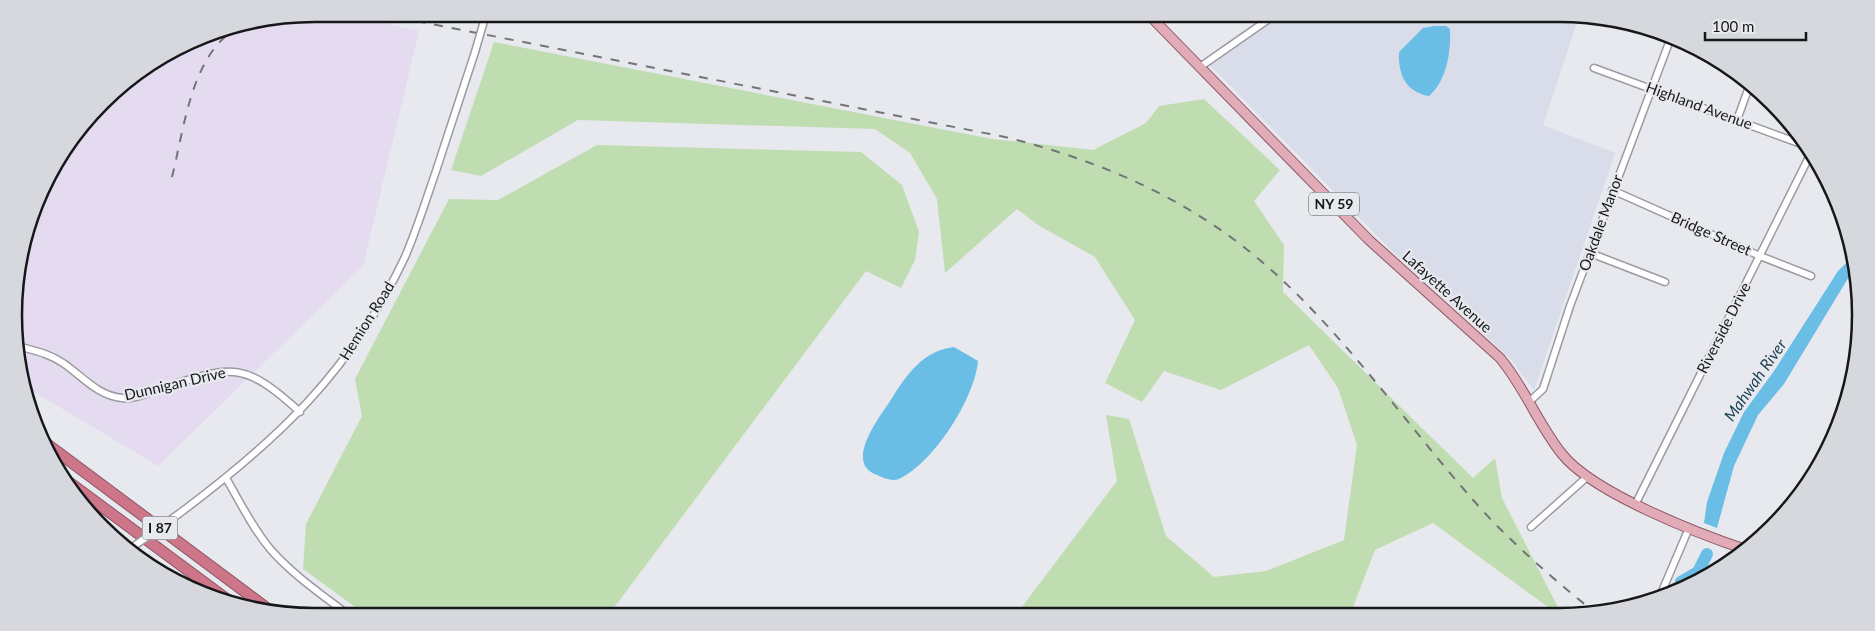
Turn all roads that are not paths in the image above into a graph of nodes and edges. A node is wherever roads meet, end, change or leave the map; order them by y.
1 (484, 22) edge
2 (1156, 22) edge
3 (1265, 22) edge
4 (1669, 44) edge
5 (1200, 67) junction
6 (1594, 68) dead end
7 (1651, 89) junction
8 (1748, 91) edge
9 (1737, 120) junction
10 (1795, 142) edge
11 (1807, 160) edge
12 (1612, 190) junction
13 (1590, 253) junction
14 (1760, 256) junction
15 (1811, 276) dead end
16 (1665, 282) dead end
17 (24, 348) edge
18 (1529, 402) junction
19 (300, 412) junction
20 (56, 451) edge
21 (1587, 477) junction
22 (226, 478) junction
23 (81, 491) edge
24 (1636, 503) junction
25 (1530, 527) dead end
26 (1689, 528) junction
27 (134, 546) edge
28 (1739, 547) edge
29 (1663, 590) edge
30 (216, 591) edge
31 (260, 603) edge
32 (339, 608) edge

1 - 19 street, Hemion Road, bridge
2 - 5 main road, Lafayette Avenue / NY 59
3 - 5 street
4 - 7 street, Oakdale Manor
5 - 18 main road, Lafayette Avenue / NY 59
6 - 7 street, Highland Avenue
7 - 9 street, Highland Avenue
7 - 12 street, Oakdale Manor
8 - 9 street
9 - 10 street, Highland Avenue
11 - 14 street, Riverside Drive
12 - 13 street, Oakdale Manor
12 - 14 street, Bridge Street
13 - 16 street
13 - 18 street, Oakdale Manor
14 - 15 street, Bridge Street
14 - 24 street, Riverside Drive
17 - 19 street, Dunnigan Drive
18 - 21 main road, Lafayette Avenue / NY 59
19 - 22 street, Hemion Road
20 - 31 highway, I 87
21 - 24 main road, Lafayette Avenue / NY 59
21 - 25 street
22 - 27 street, Hemion Road, bridge
22 - 32 street
23 - 30 highway, I 87
24 - 26 main road, Lafayette Avenue / NY 59
26 - 28 main road, Lafayette Avenue / NY 59
26 - 29 street

